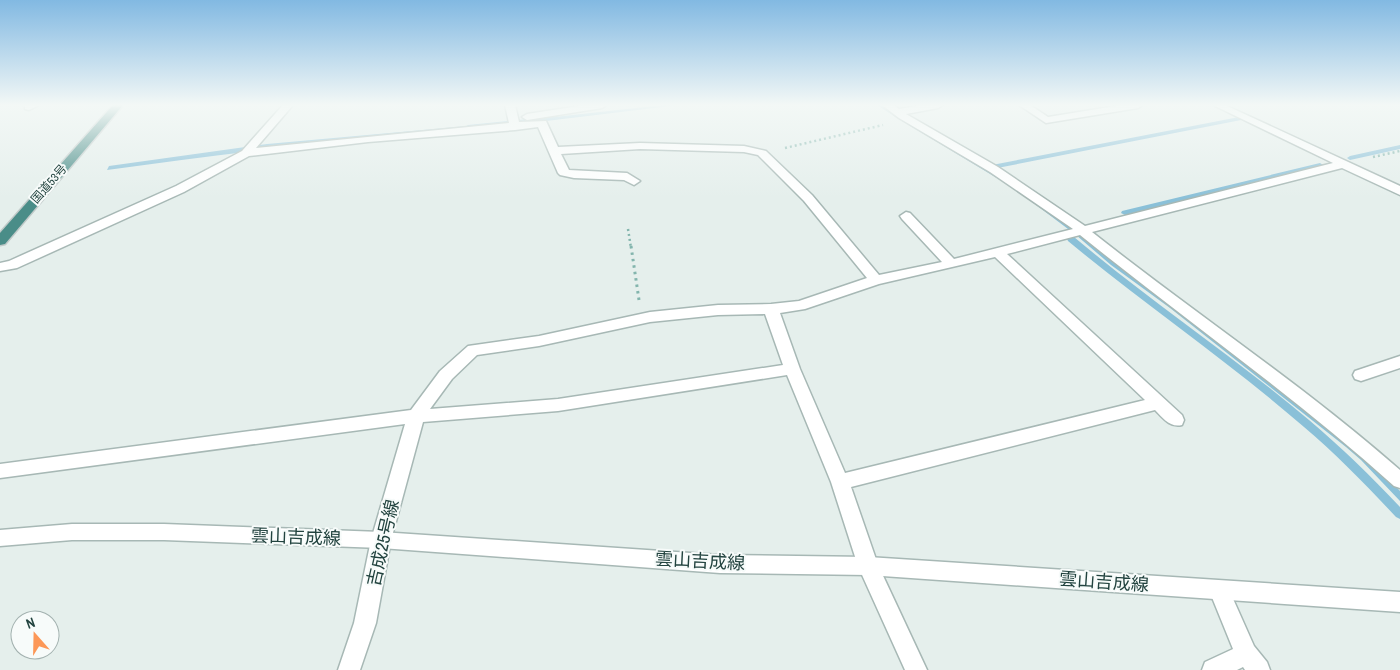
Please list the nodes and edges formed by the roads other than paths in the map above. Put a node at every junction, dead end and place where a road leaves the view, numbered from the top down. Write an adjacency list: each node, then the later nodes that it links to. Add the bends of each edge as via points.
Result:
1 (90, 136): 14 (highway, 国道53号)
2 (263, 136): 8 (street)
3 (385, 136): 8 (street)
4 (548, 136): 7 (street)
5 (939, 136): 13 (street, via 1007,177)
6 (1286, 136): 9 (street)
7 (555, 151): 10 (street, via 562,170 568,175 627,177); 18 (street, via 640,146 744,149 762,153 808,198)
8 (246, 153): 17 (street, via 124,216 12,265)
9 (1344, 164): 11 (street); 13 (street, 吉成25号線)
10 (634, 181)
11 (1400, 191)
12 (906, 216): 16 (street)
13 (1082, 230): 15 (street, 吉成25号線); 27 (street, via 1315,409)
14 (0, 241)
15 (998, 252): 16 (street, 吉成25号線); 23 (street)
16 (951, 264): 18 (street, 吉成25号線)
17 (0, 267)
18 (876, 280): 19 (street, 吉成25号線, via 811,303)
19 (771, 310): 21 (street); 24 (street, 吉成25号線, via 718,310 641,319 539,341 473,350 446,374)
20 (1400, 362): 22 (street)
21 (792, 369): 24 (street, via 558,405); 28 (street)
22 (1361, 375)
23 (1158, 403): 25 (street); 28 (street)
24 (416, 416): 26 (street); 30 (street, 吉成25号線)
25 (1176, 420)
26 (0, 471)
27 (1400, 481)
28 (840, 482): 31 (street)
29 (0, 538): 30 (street, 雲山吉成線, via 72,532 164,532)
30 (381, 540): 31 (street, 雲山吉成線, via 720,564); 35 (street, 吉成25号線, via 365,623)
31 (868, 566): 32 (street, 雲山吉成線); 36 (street)
32 (1219, 590): 33 (street, 雲山吉成線); 34 (street)
33 (1400, 602)
34 (1252, 662): 37 (street)
35 (349, 670)
36 (916, 670)
37 (1213, 670)

